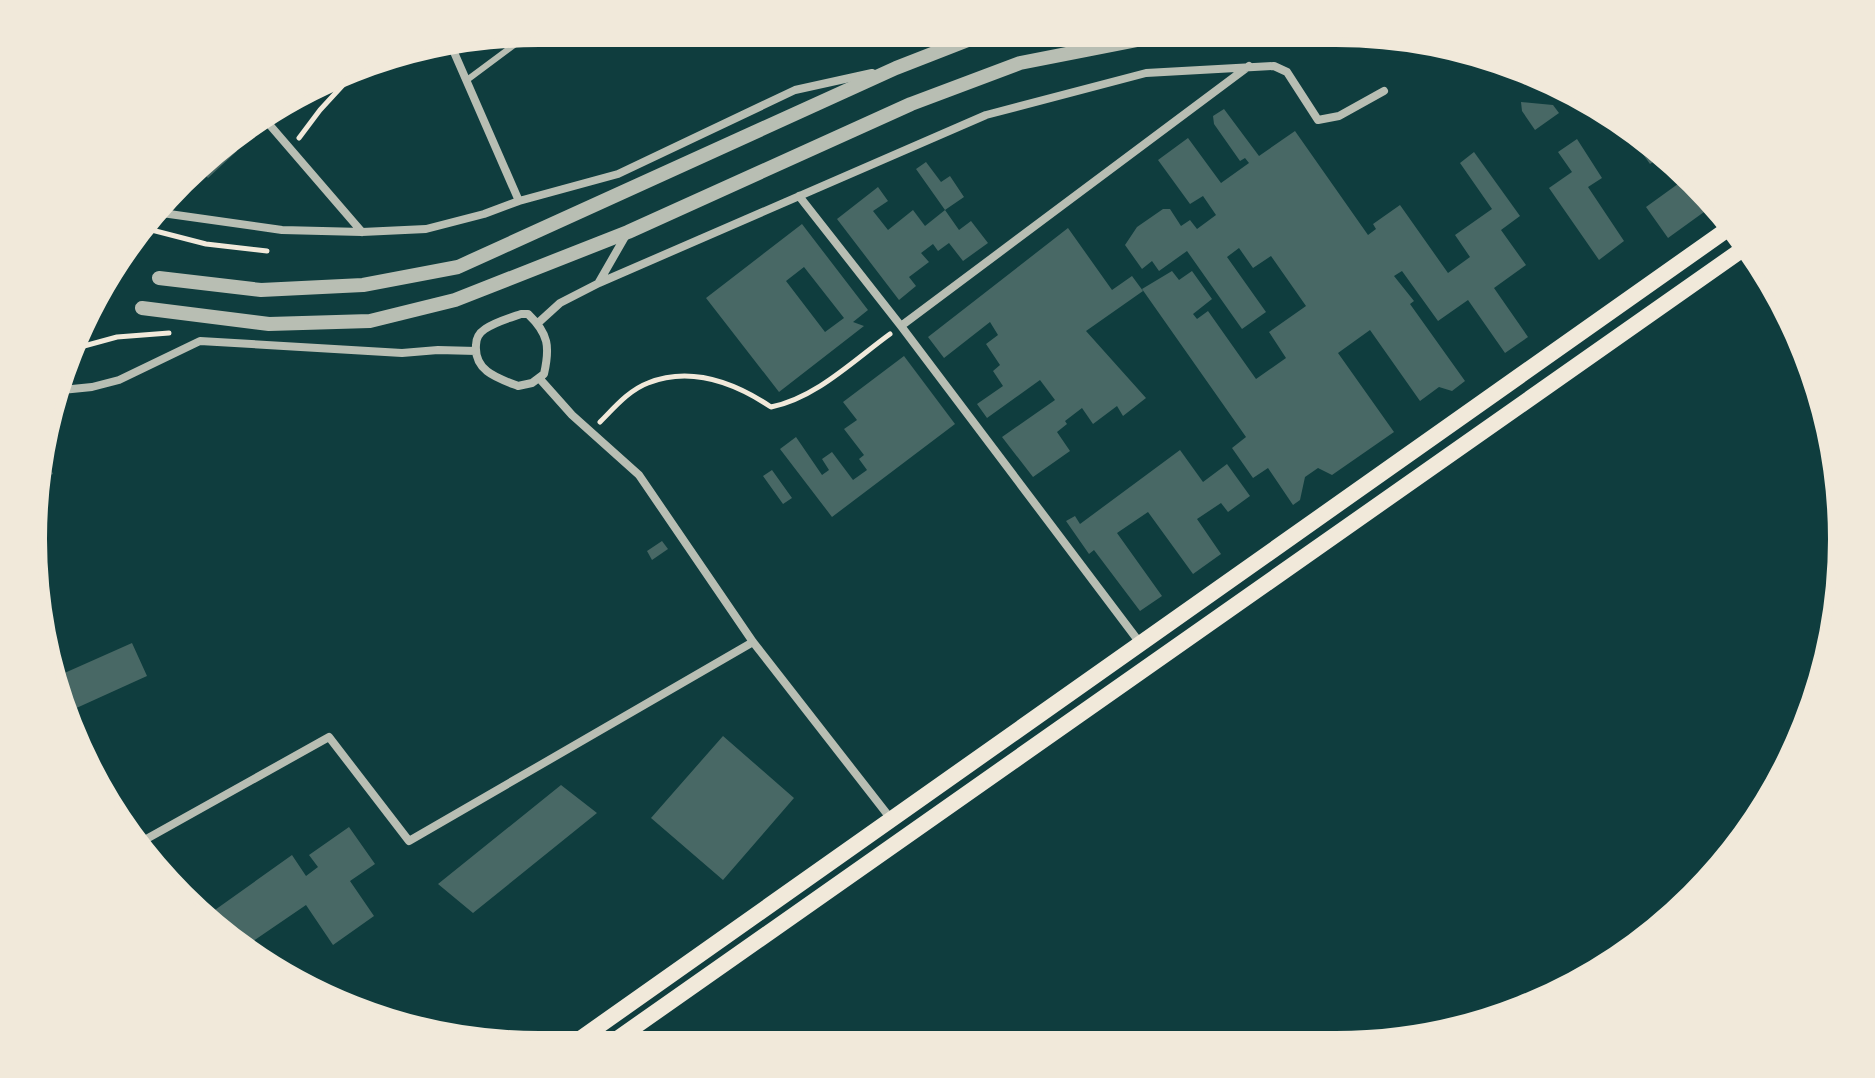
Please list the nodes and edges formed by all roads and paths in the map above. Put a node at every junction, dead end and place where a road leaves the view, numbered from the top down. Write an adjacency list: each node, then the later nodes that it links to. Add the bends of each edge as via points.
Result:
1 (963, 42): 6 (street)
2 (1127, 42): 18 (street, via 1020,63 911,104)
3 (517, 43): 7 (lane)
4 (453, 50): 7 (street)
5 (1249, 66): 9 (street, via 1287,72 1318,120 1339,116); 12 (street, via 1146,73 986,115); 25 (street)
6 (896, 68): 13 (street, via 795,90 618,174); 21 (street, via 458,267 363,285 261,290)
7 (467, 80): 13 (street)
8 (347, 81): 11 (path)
9 (1384, 91)
10 (268, 123): 11 (street)
11 (292, 149): 17 (street)
12 (799, 196): 22 (street); 25 (street)
13 (519, 201): 17 (street, via 426,229)
14 (163, 213): 17 (street, via 282,230)
15 (150, 230): 19 (path, via 206,244)
16 (1726, 231): 33 (main road)
17 (362, 232)
18 (628, 232): 22 (street); 23 (street, via 455,300 370,321 269,324)
19 (267, 251)
20 (1740, 251): 37 (main road)
21 (159, 278)
22 (599, 283): 24 (street, via 560,303)
23 (142, 308)
24 (538, 323): 28 (street, via 528,314 498,322 479,334); 29 (street, via 547,351)
25 (901, 326): 31 (path, via 790,403 771,407 731,383 672,377 646,383); 33 (street)
26 (200, 341): 27 (path, via 179,332); 28 (street, via 402,353); 30 (street, via 119,380)
27 (81, 346)
28 (476, 351): 29 (street, via 483,370 507,382 518,386)
29 (539, 378): 31 (street)
30 (66, 390)
31 (591, 431): 32 (street, via 639,475)
32 (753, 642): 34 (street); 35 (street, via 409,841 329,737)
33 (1140, 643): 34 (main road)
34 (891, 819): 36 (main road)
35 (144, 840)
36 (584, 1036)
37 (622, 1036)

